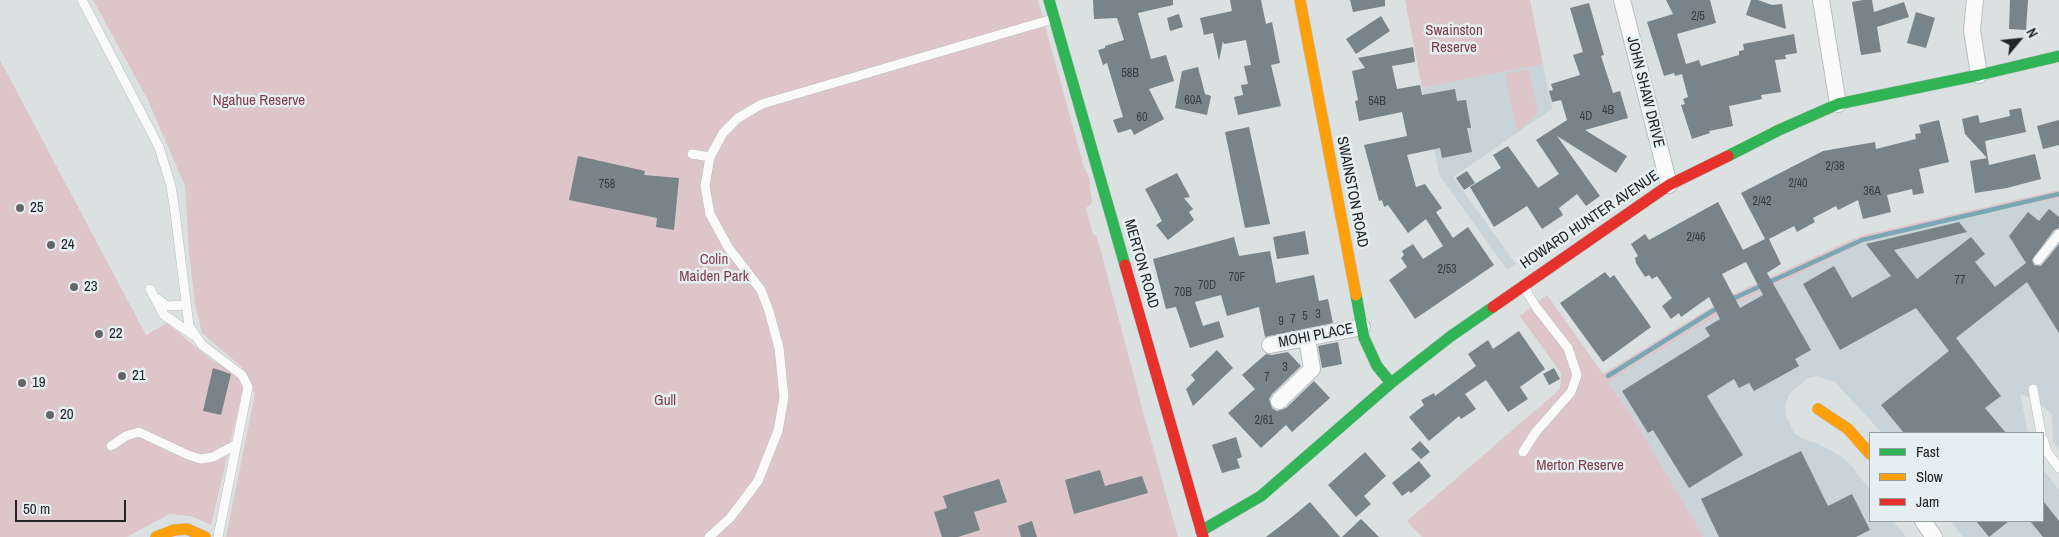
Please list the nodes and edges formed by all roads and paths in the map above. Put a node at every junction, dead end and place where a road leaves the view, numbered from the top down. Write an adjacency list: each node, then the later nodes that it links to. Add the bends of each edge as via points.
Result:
1 (82, 0): 17 (lane, via 159,147 171,186)
2 (1049, 0): 7 (street, MERTON ROAD)
3 (1300, 0): 18 (street, SWAINSTON ROAD)
4 (1622, 0): 13 (street, JOHN SHAW DRIVE)
5 (1821, 0): 10 (street)
6 (1974, 0): 9 (street, via 1972,30)
7 (1055, 18): 12 (lane, via 762,104 738,118 723,133); 34 (street, MERTON ROAD)
8 (2059, 56): 9 (street, HOWARD HUNTER AVENUE)
9 (1979, 75): 10 (street, HOWARD HUNTER AVENUE)
10 (1838, 104): 13 (street, HOWARD HUNTER AVENUE)
11 (692, 154): 12 (lane)
12 (710, 157): 38 (lane, via 704,186 710,214 728,247 760,290 769,311 779,348 784,397 778,431 758,481 730,518)
13 (1669, 184): 16 (street, HOWARD HUNTER AVENUE)
14 (2059, 234): 15 (lane)
15 (2038, 260)
16 (1522, 285): 22 (street, HOWARD HUNTER AVENUE); 30 (lane, via 1568,348 1577,375 1571,392)
17 (186, 305): 19 (lane); 19 (lane, via 167,306 150,289 164,315)
18 (1362, 327): 20 (street, MOHI PLACE); 22 (street, SWAINSTON ROAD, via 1369,351)
19 (194, 336): 28 (lane, via 246,381 248,387)
20 (1307, 338): 21 (street, MOHI PLACE); 24 (street, via 1312,370)
21 (1270, 345)
22 (1391, 383): 34 (street, HOWARD HUNTER AVENUE, via 1261,496)
23 (2033, 390): 26 (lane)
24 (1279, 401)
25 (1818, 409): 31 (street, via 1848,429)
26 (2041, 432)
27 (2044, 442): 32 (lane)
28 (237, 444): 29 (lane, via 213,457 201,459 139,432); 37 (lane)
29 (111, 446)
30 (1523, 452)
31 (1869, 453)
32 (2059, 468)
33 (1924, 522): 39 (street)
34 (1202, 536)
35 (156, 537): 36 (street, via 187,529)
36 (205, 537)
37 (218, 537)
38 (709, 537)
39 (1934, 537)

